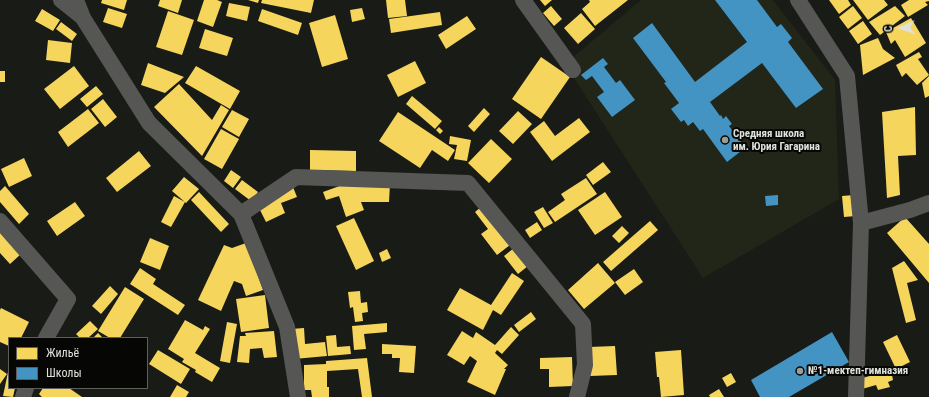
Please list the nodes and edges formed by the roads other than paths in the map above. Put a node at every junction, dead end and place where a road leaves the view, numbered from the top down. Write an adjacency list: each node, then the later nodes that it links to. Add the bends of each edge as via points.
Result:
1 (61, 0): 5 (street)
2 (76, 0): 5 (street)
3 (523, 0): 6 (street)
4 (798, 0): 10 (street, via 847,76)
5 (84, 18): 8 (street, via 149,123)
6 (573, 70)
7 (929, 203): 10 (street)
8 (241, 214): 12 (street, via 287,327); 13 (street, via 296,177 468,183 583,324 585,366)
9 (0, 221): 11 (street, via 68,299)
10 (861, 223): 14 (street)
11 (47, 337)
12 (298, 397)
13 (577, 397)
14 (856, 397)

